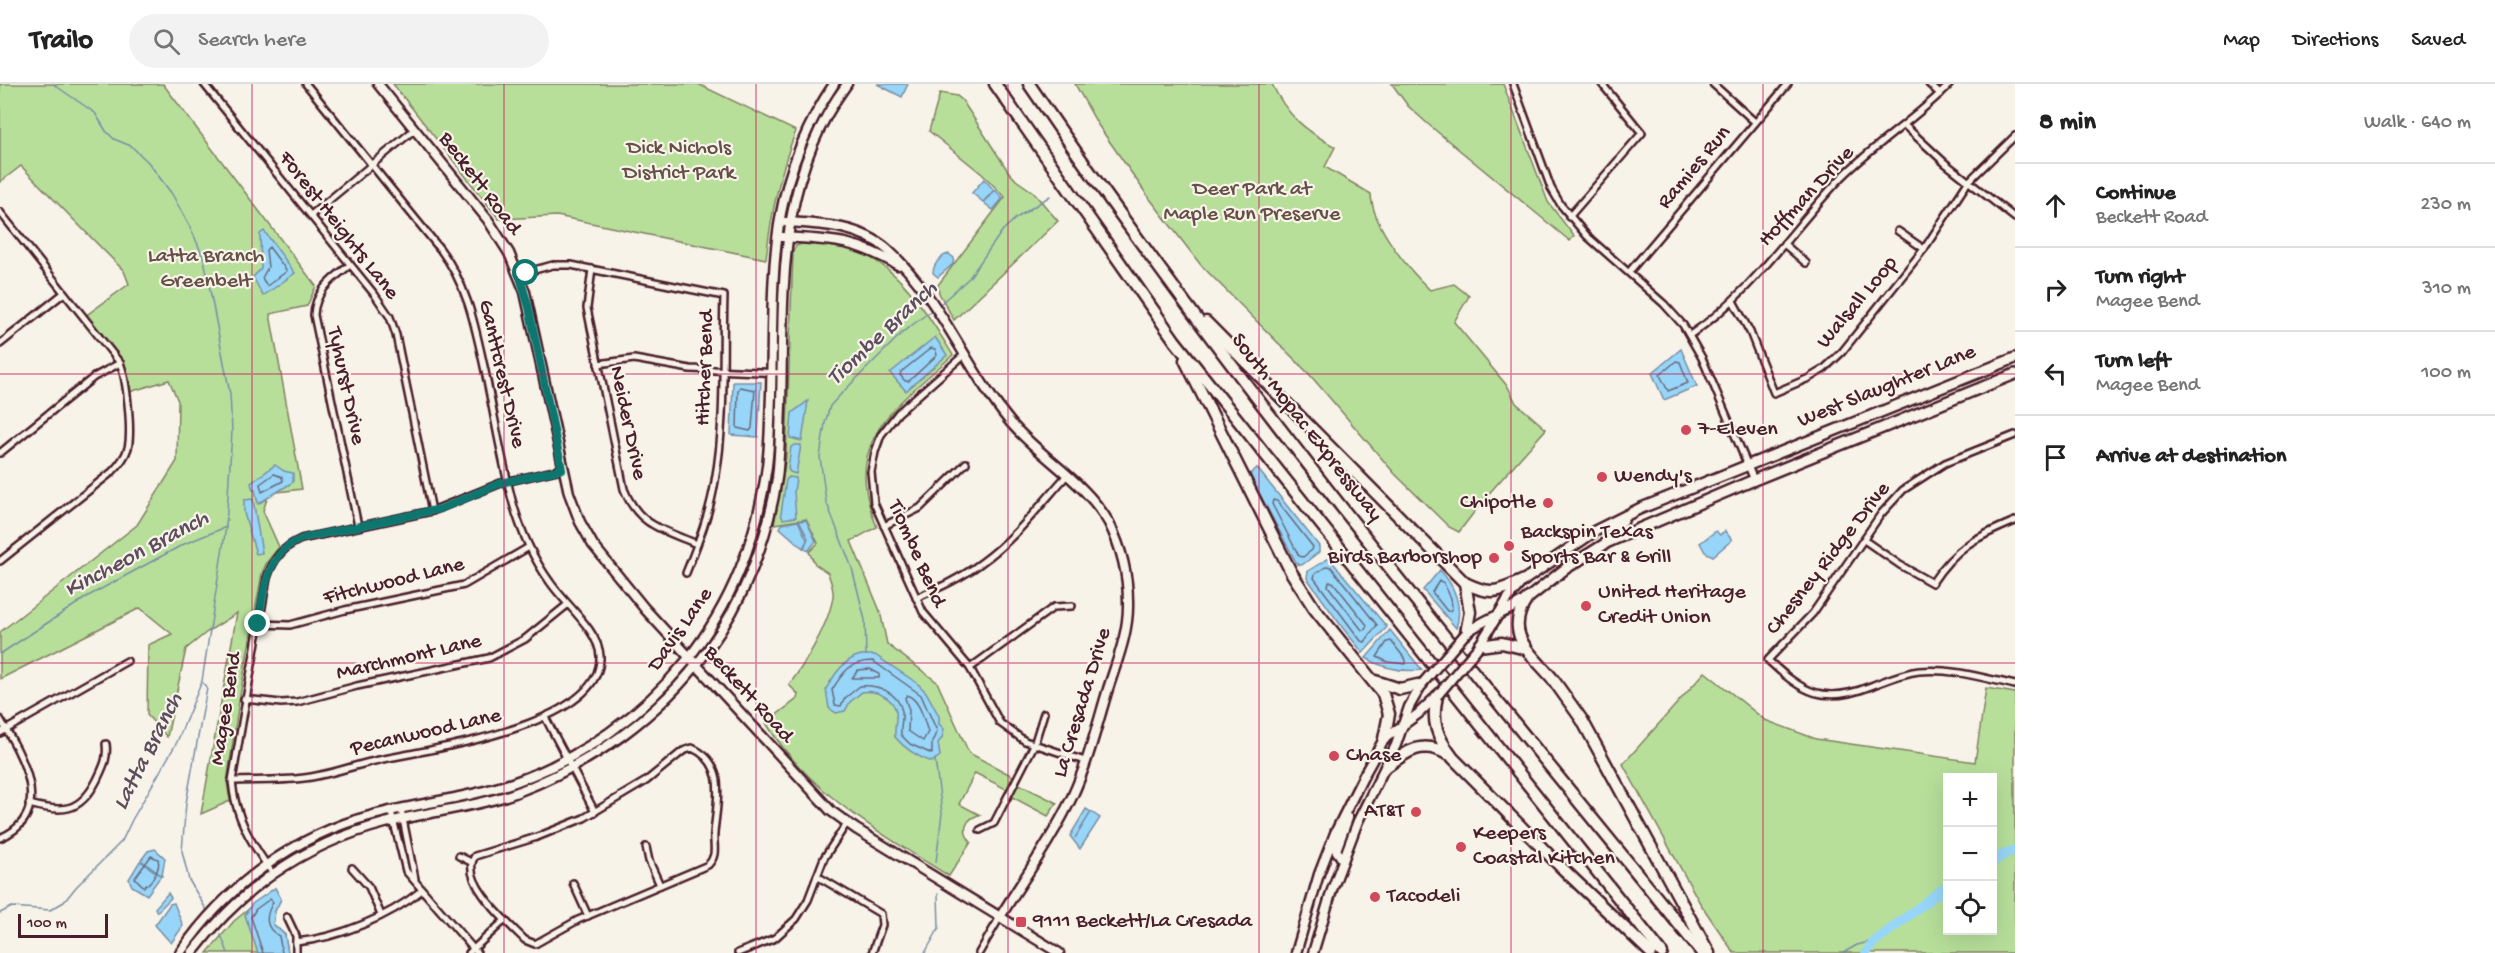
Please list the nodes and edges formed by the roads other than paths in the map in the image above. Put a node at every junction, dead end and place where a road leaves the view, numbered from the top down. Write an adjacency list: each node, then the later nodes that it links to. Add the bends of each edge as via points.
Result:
1 (204, 84): 24 (street, Forest Heights Lane)
2 (306, 84): 21 (street, Ganttcrest Drive)
3 (378, 84): 19 (main road, Beckett Road)
4 (834, 84): 27 (main road, Davis Lane, via 794,159)
5 (842, 84): 17 (main road, via 827,106)
6 (847, 84): 17 (main road, Davis Lane)
7 (995, 84): 44 (highway)
8 (1029, 84): 41 (highway, South Mopac Expressway)
9 (1513, 84): 25 (street, via 1551,188)
10 (1602, 84): 25 (street, via 1642,133)
11 (1713, 84): 16 (street)
12 (1788, 84): 16 (street, Ramies Run)
13 (1929, 84): 15 (street)
14 (1950, 84): 15 (street, Hoffman Drive)
15 (1940, 94): 18 (street, Hoffman Drive)
16 (1755, 122): 38 (street, Ramies Run)
17 (821, 125): 28 (main road, Davis Lane, via 804,165)
18 (1904, 125): 22 (street); 32 (street, Hoffman Drive, via 1840,179)
19 (415, 129): 21 (street); 39 (main road, Beckett Road, via 489,220)
20 (2015, 136): 22 (street, Walsall Loop)
21 (372, 165): 24 (street); 63 (street, Ganttcrest Drive, via 444,254 464,288)
22 (1968, 182): 26 (street); 33 (street, Walsall Loop)
23 (0, 212): 40 (street)
24 (310, 215): 35 (street, Forest Heights Lane)
25 (1569, 217): 38 (street)
26 (2015, 218)
27 (778, 222): 28 (main road, La Cresada Drive); 30 (main road, Davis Lane)
28 (789, 222): 31 (main road, Davis Lane); 37 (main road, La Cresada Drive, via 828,225 858,233 887,249)
29 (1898, 231): 33 (street)
30 (777, 236): 31 (main road, La Cresada Drive); 51 (main road, Davis Lane)
31 (787, 237): 37 (main road, La Cresada Drive, via 850,242); 52 (main road, Davis Lane)
32 (1784, 244): 34 (street); 42 (street, Hoffman Drive)
33 (1924, 249): 42 (street, Walsall Loop, via 1834,360 1809,378 1774,393)
34 (1806, 263)
35 (350, 265): 65 (street, Forest Heights Lane, via 393,323); 68 (street, Tyhurst Drive, via 320,292 314,315)
36 (592, 269): 39 (street, Hitcher Bend, via 561,264); 49 (street, Neider Drive, via 587,308); 50 (street, Hitcher Bend, via 724,296)
37 (904, 269): 46 (main road, La Cresada Drive)
38 (1629, 272): 43 (street)
39 (519, 274): 60 (main road, Beckett Road)
40 (64, 293): 45 (street); 48 (street)
41 (1183, 298): 78 (highway); 155 (highway, South Mopac Expressway, via 1215,345 1428,616)
42 (1733, 301): 43 (street, Hoffman Drive)
43 (1690, 335): 59 (street)
44 (1175, 341): 93 (highway, via 1291,572 1321,617); 154 (highway)
45 (0, 344)
46 (965, 354): 61 (main road, La Cresada Drive, via 1011,422); 69 (street, Tiombe Bend, via 898,412 881,435 873,460 871,486)
47 (2015, 358): 54 (main road, West Slaughter Lane)
48 (120, 363): 57 (street, via 94,377); 74 (street, via 129,438 124,457 112,472)
49 (598, 364): 50 (street, via 634,359); 72 (street, Neider Drive, via 628,500 650,524)
50 (722, 371): 51 (street); 72 (street, Hitcher Bend, via 716,479)
51 (771, 372): 52 (street); 88 (main road, Davis Lane, via 768,463 754,530 726,600)
52 (782, 373): 91 (main road, Davis Lane, via 777,477 764,535 738,599)
53 (2015, 374): 55 (main road, West Slaughter Lane)
54 (1913, 397): 55 (main road); 59 (main road, West Slaughter Lane)
55 (1919, 413): 62 (main road, West Slaughter Lane)
56 (2015, 435): 70 (street, Chesney Ridge Drive, via 1923,476 1890,503)
57 (0, 453)
58 (966, 463): 69 (street, via 920,508)
59 (1747, 465): 62 (street); 64 (main road, West Slaughter Lane)
60 (562, 469): 63 (street, Magee Bend); 88 (main road, Beckett Road, via 576,513 599,554)
61 (1068, 474): 79 (street, via 995,552 951,582); 109 (main road, La Cresada Drive, via 1109,524 1122,557 1128,589 1124,641)
62 (1754, 480): 71 (main road, West Slaughter Lane)
63 (508, 481): 65 (street, Magee Bend); 73 (street, Ganttcrest Drive)
64 (1667, 498): 67 (main road, West Slaughter Lane); 71 (main road, via 1659,506 1614,527)
65 (432, 511): 68 (street, Magee Bend)
66 (2015, 521): 70 (street, via 1963,546 1932,583)
67 (1604, 525): 76 (main road, West Slaughter Lane); 77 (main road, via 1597,543 1562,567)
68 (358, 526): 84 (street, Magee Bend, via 301,539 280,552 267,578)
69 (884, 526): 79 (street, Tiombe Bend)
70 (1864, 540): 95 (street, Chesney Ridge Drive, via 1813,613 1768,660 1801,688 1827,696 1935,670)
71 (1610, 541): 77 (main road, West Slaughter Lane)
72 (698, 544): 75 (street, Hitcher Bend)
73 (529, 547): 81 (street, Ganttcrest Drive); 84 (street, Fitchwood Lane, via 464,585 290,625)
74 (0, 561)
75 (686, 573)
76 (1524, 580): 78 (highway, via 1493,593); 83 (main road, West Slaughter Lane)
77 (1549, 582): 80 (main road, West Slaughter Lane)
78 (1465, 583): 85 (highway, via 1470,606)
79 (916, 598): 92 (street, Tiombe Bend, via 931,625)
80 (1527, 598): 83 (main road, West Slaughter Lane); 87 (highway, via 1517,625)
81 (567, 605): 90 (street, Ganttcrest Drive, via 594,635); 97 (street, Marchmont Lane, via 525,639 489,658 297,702)
82 (1072, 606): 92 (street, via 1051,609)
83 (1499, 615): 85 (main road, West Slaughter Lane); 86 (main road, West Slaughter Lane)
84 (258, 624): 97 (street, Magee Bend)
85 (1466, 633): 94 (main road, West Slaughter Lane, bridge)
86 (1479, 646): 87 (highway, via 1503,643); 96 (main road, West Slaughter Lane, bridge)
87 (1526, 649): 156 (highway, via 1582,720)
88 (689, 657): 91 (main road, Beckett Road); 107 (main road, Davis Lane, via 639,710)
89 (127, 661): 102 (street)
90 (600, 662): 99 (street, Pecanwood Lane, via 588,687)
91 (697, 665): 111 (main road, Davis Lane, via 630,731); 120 (main road, Beckett Road, via 816,796)
92 (970, 668): 106 (street, Tiombe Bend, via 1000,723)
93 (1374, 681): 94 (highway, via 1400,689); 104 (highway, via 1389,711)
94 (1422, 684): 101 (main road, West Slaughter Lane)
95 (2015, 685)
96 (1437, 696): 101 (main road, West Slaughter Lane); 108 (highway, via 1434,727)
97 (244, 699): 112 (street, Magee Bend)
98 (1044, 713): 106 (street)
99 (545, 717): 107 (street); 112 (street, Pecanwood Lane, via 503,734 316,776)
100 (0, 719): 102 (street)
101 (1403, 724): 104 (main road, West Slaughter Lane); 110 (main road, West Slaughter Lane)
102 (6, 730): 103 (street); 113 (street, via 29,774)
103 (0, 733)
104 (1384, 739): 114 (main road, West Slaughter Lane)
105 (106, 744): 113 (street, via 106,760 84,800 60,810)
106 (1034, 745): 109 (street, Tiombe Bend); 121 (street, via 994,823)
107 (567, 758): 111 (street); 115 (main road, Davis Lane, via 502,786)
108 (1453, 758): 110 (highway, via 1435,748 1416,747); 153 (highway)
109 (1085, 761): 139 (main road, La Cresada Drive, via 1062,816)
110 (1386, 767): 126 (main road, West Slaughter Lane)
111 (572, 768): 117 (street); 118 (main road, Davis Lane, via 503,796)
112 (232, 781): 128 (street, Magee Bend, via 240,823)
113 (29, 804): 122 (street, via 20,822)
114 (1348, 805): 124 (main road, West Slaughter Lane); 126 (main road, via 1347,821 1336,850)
115 (401, 809): 116 (main road, Davis Lane); 118 (street)
116 (391, 811): 119 (street); 128 (main road, Davis Lane, via 325,832)
117 (595, 812): 127 (street, via 537,837 482,853); 134 (street, via 646,781 685,749 702,754 714,770 720,788 714,857 708,865)
118 (402, 819): 119 (main road, Davis Lane); 132 (street)
119 (393, 821): 130 (main road, Davis Lane, via 335,839); 132 (street, via 404,866)
120 (847, 823): 131 (street); 139 (main road, Beckett Road)
121 (980, 830)
122 (0, 838)
123 (646, 847): 134 (street)
124 (1327, 855): 140 (main road, via 1334,860 1335,867); 151 (main road, West Slaughter Lane)
125 (459, 856): 127 (street)
126 (1342, 860): 140 (main road, West Slaughter Lane)
127 (471, 862): 141 (street, via 478,888)
128 (267, 865): 130 (street, Magee Bend); 144 (main road, Davis Lane, via 219,905)
129 (352, 868): 136 (street, via 369,887)
130 (273, 874): 145 (main road, Davis Lane, via 226,913)
131 (817, 876): 147 (street, via 792,924 775,938); 148 (street, via 881,914 882,925)
132 (416, 881): 135 (street)
133 (573, 883): 137 (street)
134 (660, 885): 137 (street)
135 (422, 890): 136 (street); 143 (street)
136 (381, 915): 142 (street, via 321,939)
137 (588, 916): 141 (street, via 535,944 525,940)
138 (287, 917): 142 (street)
139 (1000, 917): 149 (street); 150 (main road, Beckett Road)
140 (1323, 918): 152 (main road, West Slaughter Lane)
141 (505, 920): 143 (street)
142 (296, 942): 146 (street)
143 (474, 952)
144 (180, 953)
145 (192, 953)
146 (296, 953)
147 (738, 953)
148 (872, 953)
149 (979, 953)
150 (1059, 953)
151 (1296, 953)
152 (1313, 953)
153 (1651, 953)
154 (1662, 953)
155 (1702, 953)
156 (1709, 953)

